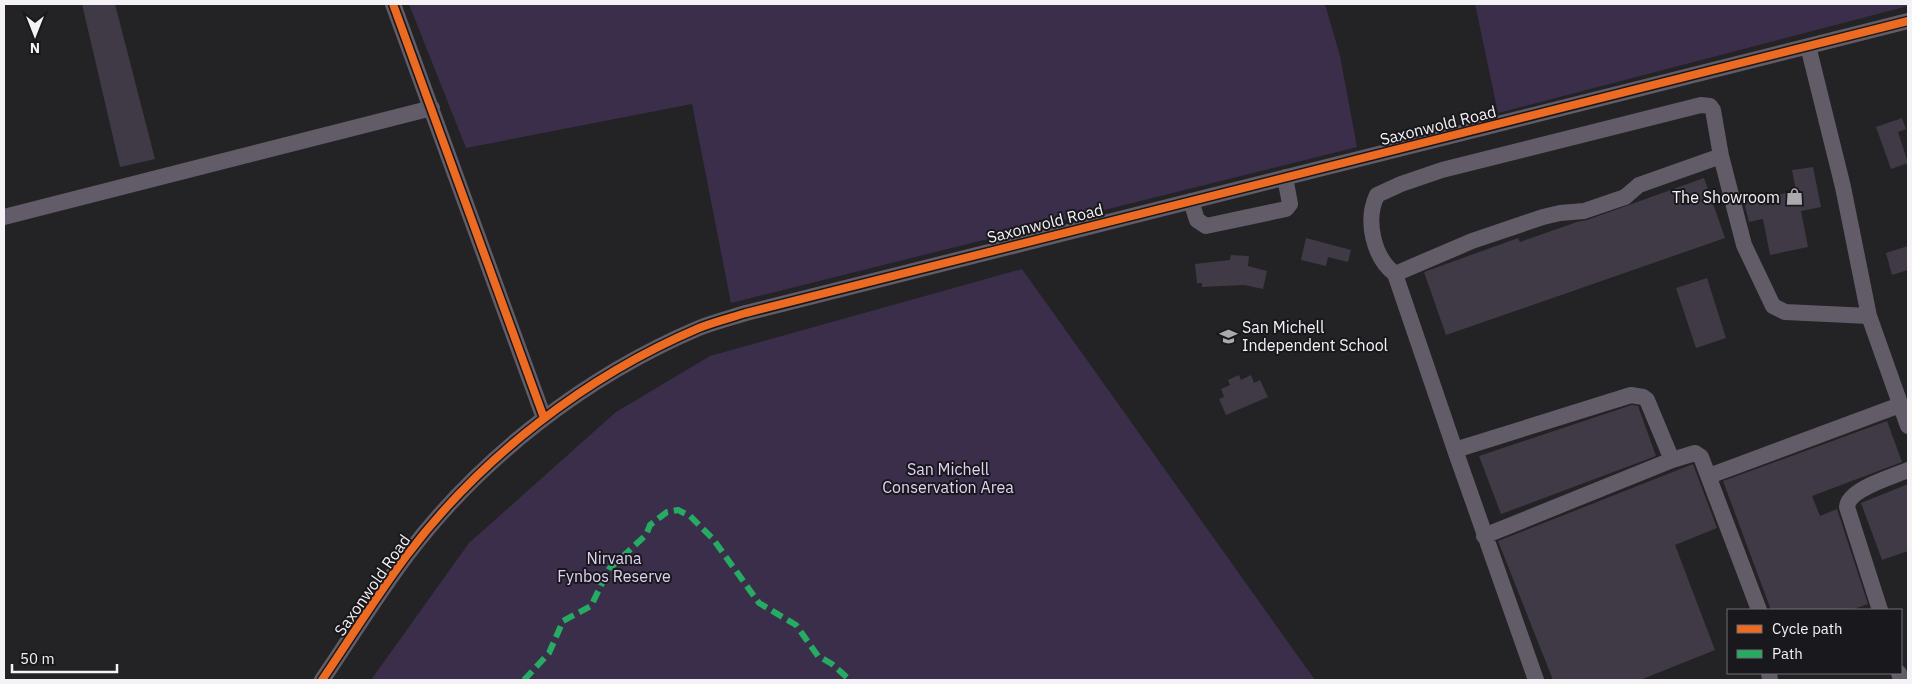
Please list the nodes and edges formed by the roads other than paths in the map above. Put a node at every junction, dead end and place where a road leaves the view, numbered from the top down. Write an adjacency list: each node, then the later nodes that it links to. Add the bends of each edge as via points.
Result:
1 (394, 4): 4 (street)
2 (1908, 21): 3 (street, Saxonwold Road)
3 (1808, 46): 6 (street, Saxonwold Road); 10 (street, via 1843,187)
4 (432, 108): 8 (street); 12 (street)
5 (1720, 156): 9 (street, via 1639,185 1625,197 1584,211 1543,217 1472,241); 9 (street, via 1714,110 1701,105 1409,181 1378,195 1372,211 1382,263); 10 (street, via 1744,245 1773,306 1785,312)
6 (1285, 177): 7 (street, Saxonwold Road); 7 (street, via 1290,204 1286,209 1206,226 1198,220)
7 (1191, 201): 12 (street, Saxonwold Road, via 700,327 603,378)
8 (4, 217)
9 (1395, 274): 14 (street)
10 (1869, 316): 11 (street)
11 (1900, 405): 13 (street); 17 (street)
12 (544, 418): 21 (street, Saxonwold Road, via 458,496 407,555)
13 (1908, 426)
14 (1455, 450): 15 (street, via 1631,395 1647,400); 18 (street)
15 (1672, 460): 17 (street, via 1698,454); 18 (street)
16 (1908, 470): 20 (street, via 1854,493 1847,502)
17 (1709, 476): 19 (street)
18 (1484, 536): 22 (street)
19 (1758, 609)
20 (1880, 609)
21 (322, 680)
22 (1536, 680)

